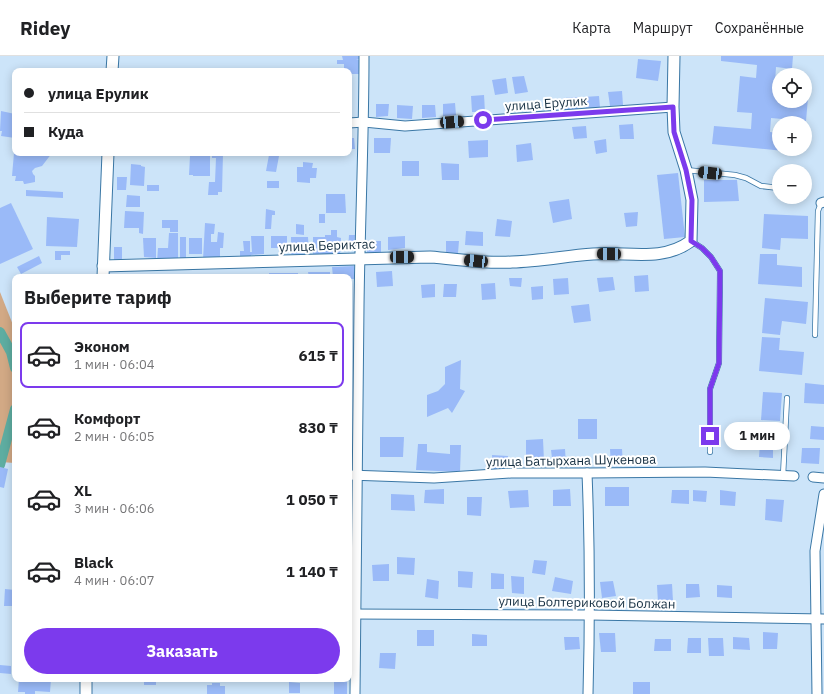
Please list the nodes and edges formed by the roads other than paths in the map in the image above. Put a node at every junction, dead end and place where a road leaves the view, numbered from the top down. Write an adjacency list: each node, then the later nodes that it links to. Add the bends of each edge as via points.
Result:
1 (113, 56): 4 (street)
2 (364, 56): 6 (street)
3 (674, 56): 5 (street)
4 (112, 68)
5 (673, 107): 6 (street, улица Ерулик, via 405,126); 9 (street, via 674,132)
6 (364, 122): 7 (street, улица Ерулик); 13 (street)
7 (352, 123)
8 (108, 156): 14 (street)
9 (686, 170): 10 (lane, via 735,175 761,186); 12 (street, via 692,200)
10 (772, 187)
11 (823, 202): 15 (lane, via 818,211)
12 (691, 241): 13 (street, улица Бериктас, via 683,247 656,255 594,254 510,262 430,257); 17 (lane, via 711,257 720,271 719,363 710,389)
13 (360, 258): 14 (street, улица Бериктас); 19 (street)
14 (103, 272)
15 (815, 335)
16 (787, 398): 20 (lane)
17 (710, 452)
18 (587, 473): 19 (street, улица Батырхана Шукенова, via 511,473 434,478); 20 (street, улица Батырхана Шукенова, via 705,472); 26 (street)
19 (353, 475): 25 (street)
20 (784, 476): 21 (street, улица Батырхана Шукенова)
21 (794, 476)
22 (813, 477): 23 (street)
23 (824, 478)
24 (824, 494): 27 (street, via 815,551)
25 (352, 614): 26 (street, улица Болтериковой Болжан); 30 (street)
26 (590, 615): 27 (street, улица Болтериковой Болжан); 31 (street)
27 (820, 619): 32 (street)
28 (86, 682): 29 (street)
29 (86, 694)
30 (355, 694)
31 (588, 694)
32 (817, 694)

